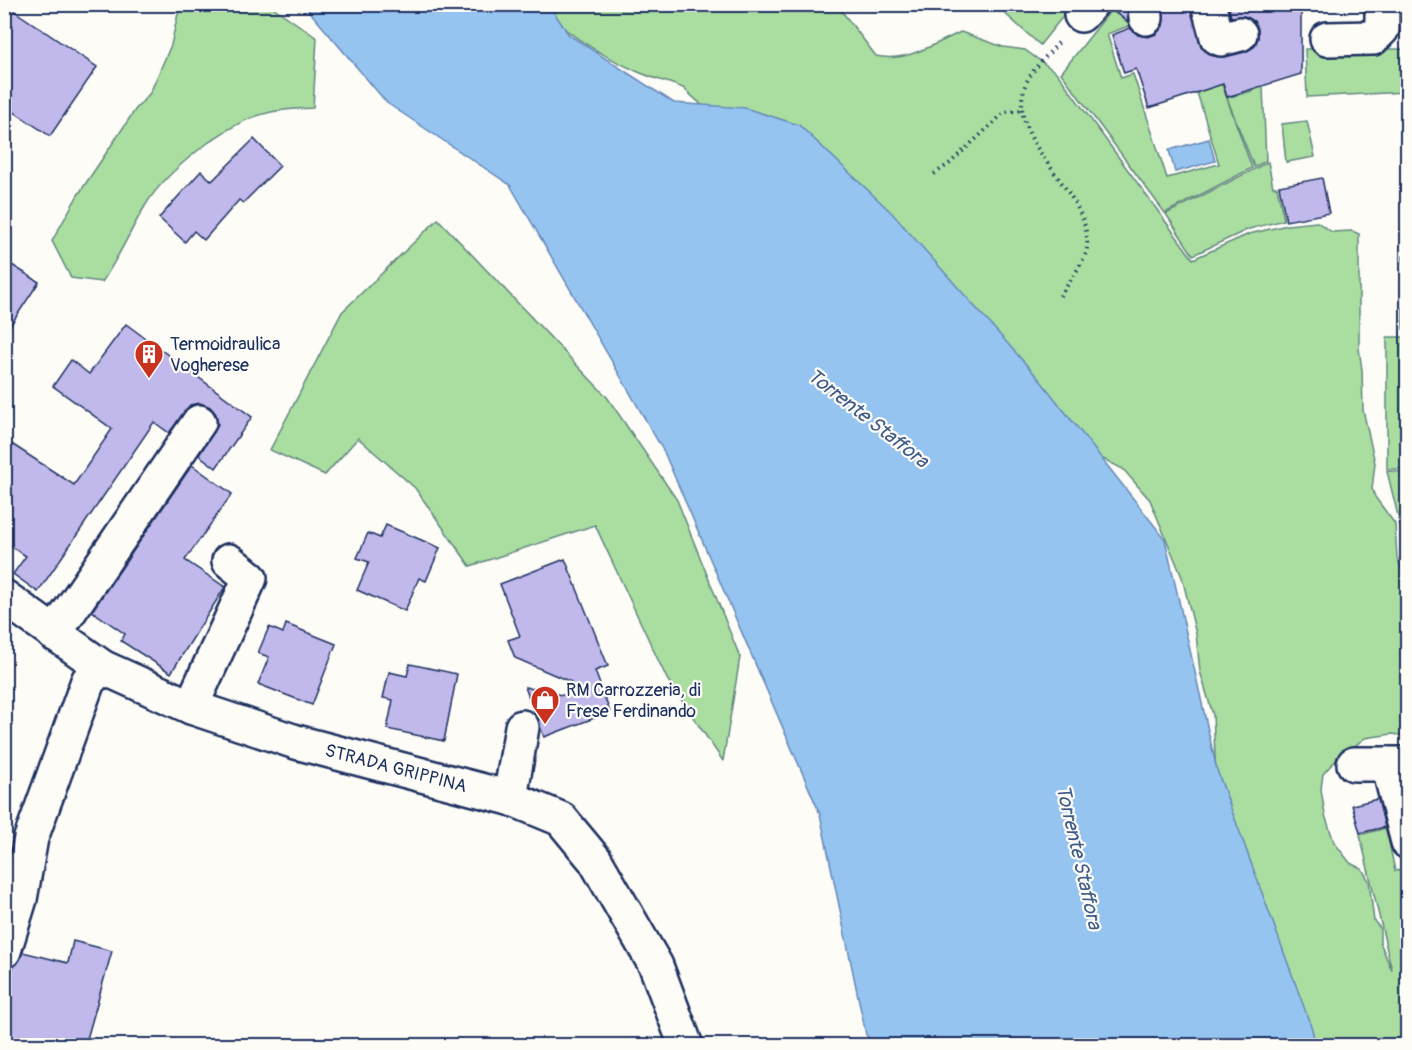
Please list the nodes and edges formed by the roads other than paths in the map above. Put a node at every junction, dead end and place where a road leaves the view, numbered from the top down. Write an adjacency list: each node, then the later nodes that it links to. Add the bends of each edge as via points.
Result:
1 (1208, 4): 3 (street, via 1217,37)
2 (1382, 4): 4 (street, via 1382,29 1373,38)
3 (1240, 34)
4 (1327, 39)
5 (199, 422): 8 (street)
6 (229, 561): 10 (street, via 250,578)
7 (4, 597): 8 (street, STRADA GRIPPINA)
8 (54, 634): 9 (street, STRADA GRIPPINA)
9 (102, 667): 10 (street, STRADA GRIPPINA); 16 (street, via 88,681 31,838 20,899)
10 (191, 707): 14 (street, STRADA GRIPPINA, via 296,741)
11 (522, 727): 14 (street)
12 (1353, 764): 13 (street)
13 (1398, 764): 15 (street)
14 (510, 798): 17 (street, STRADA GRIPPINA, via 561,819 595,860 656,966)
15 (1407, 842)
16 (4, 951)
17 (686, 1046)

